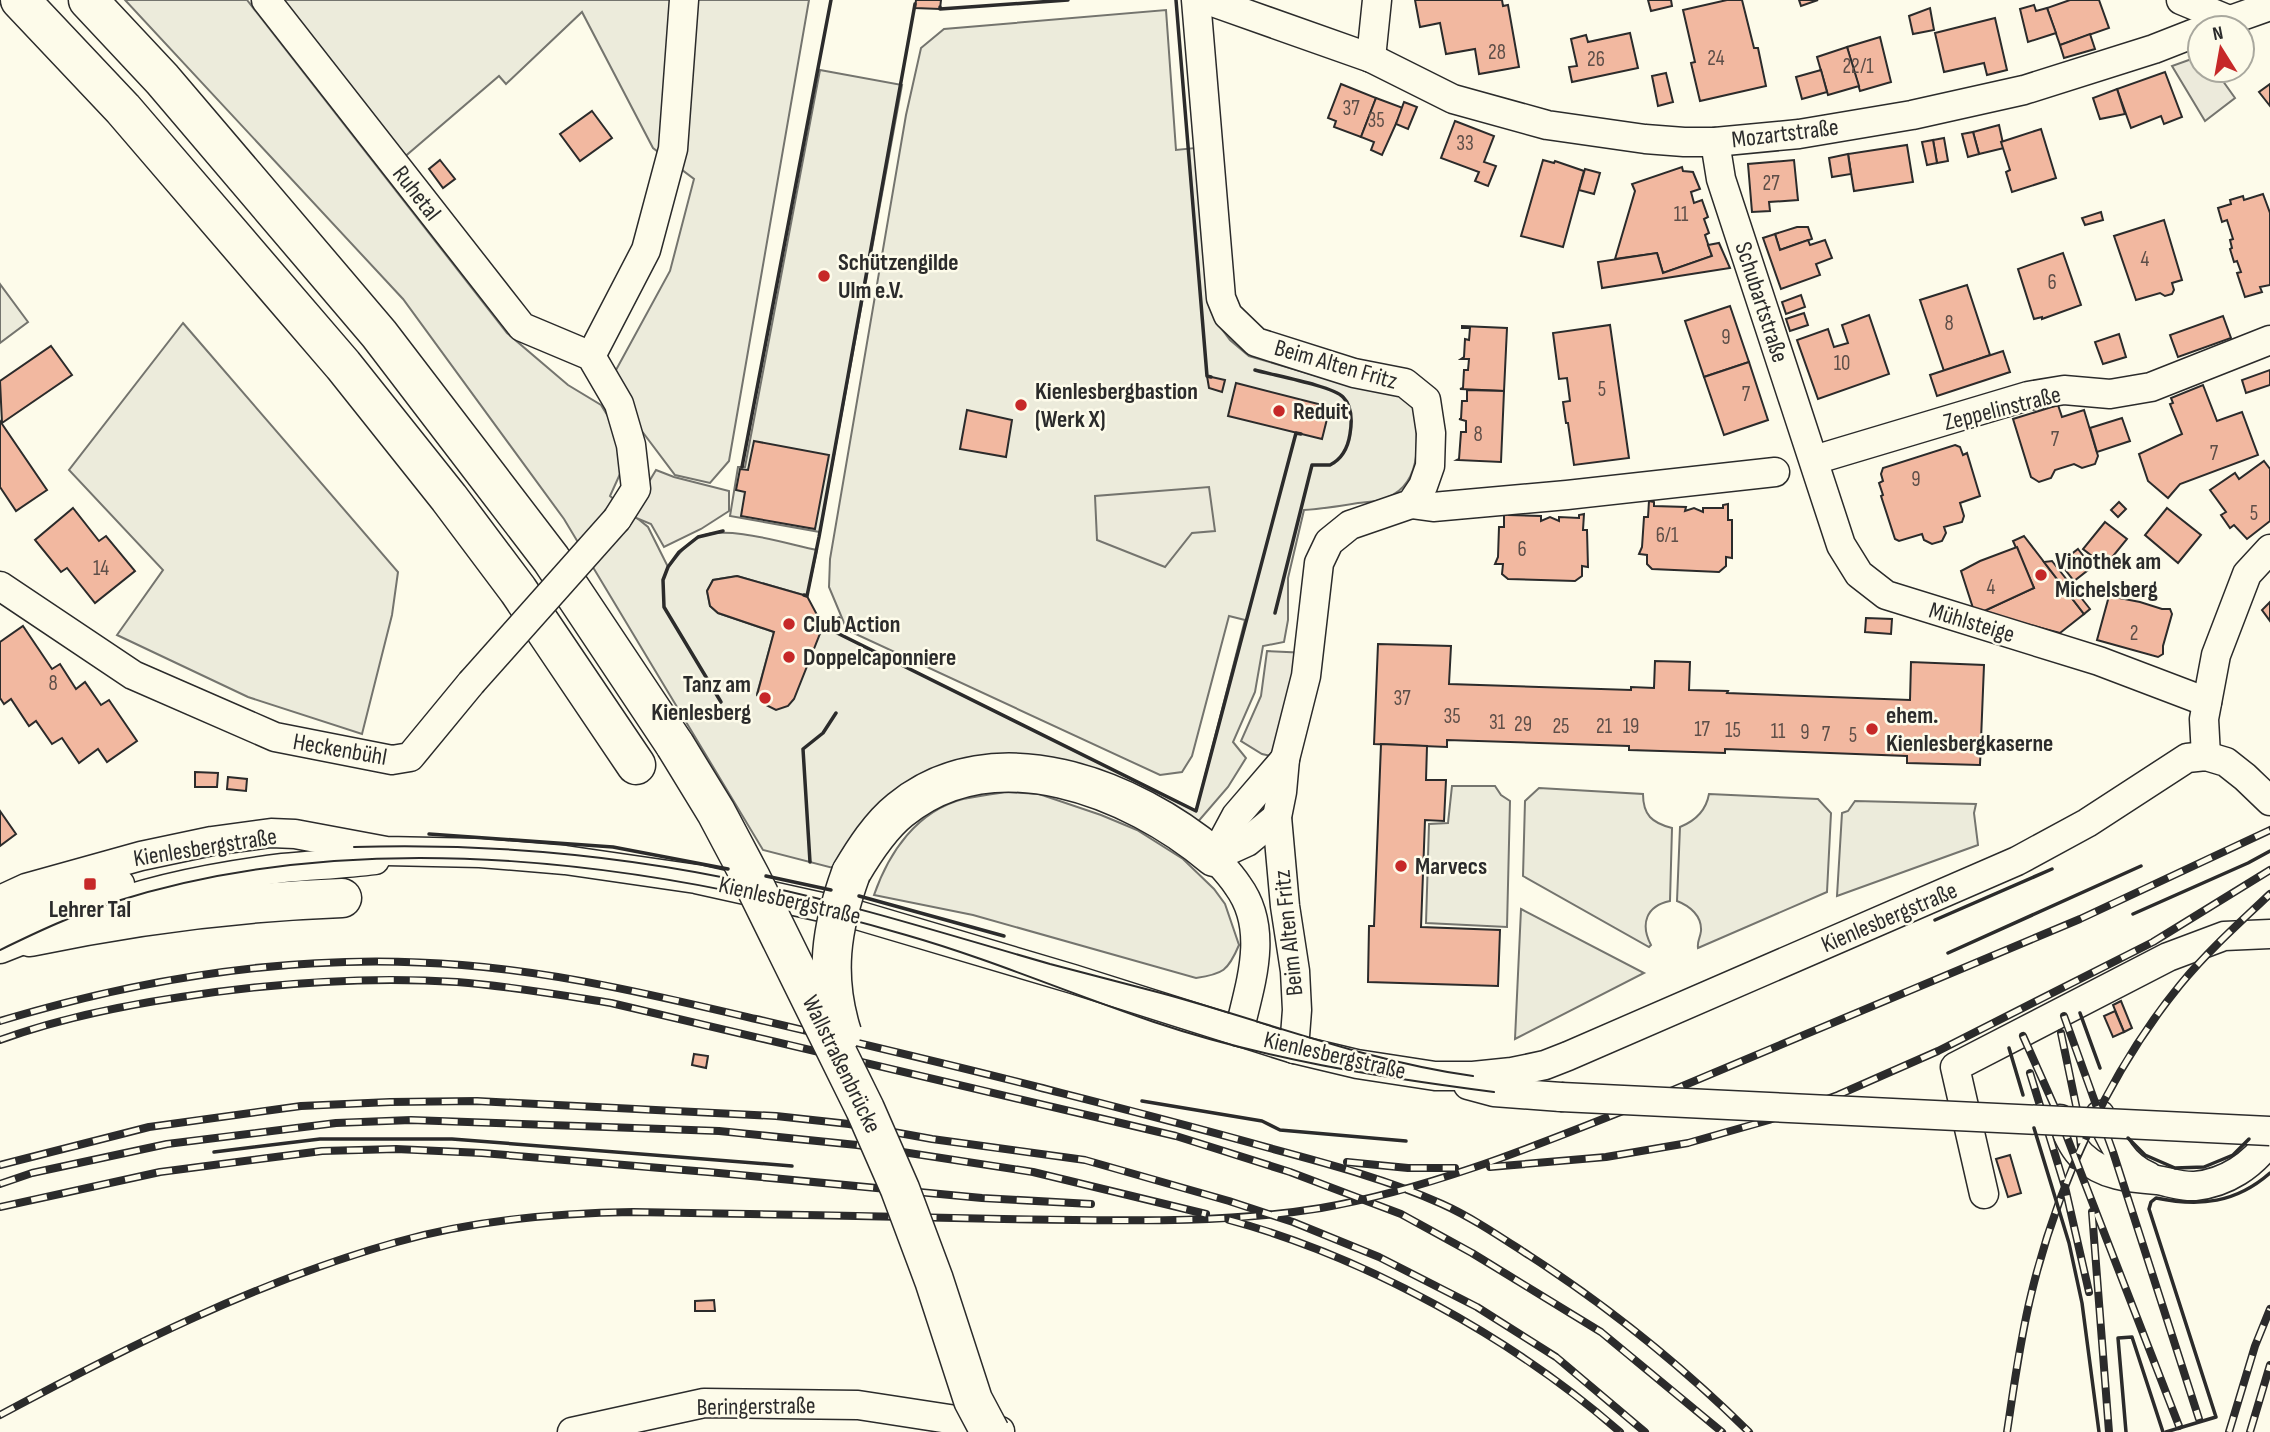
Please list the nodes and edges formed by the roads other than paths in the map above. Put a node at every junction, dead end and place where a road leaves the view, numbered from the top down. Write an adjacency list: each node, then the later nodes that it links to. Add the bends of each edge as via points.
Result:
1 (20, 0): 25 (highway, via 123,109 351,375 518,590)
2 (88, 0): 40 (highway, Wallstraßenbrücke, bridge, via 162,79 379,334 551,559 716,812)
3 (266, 0): 16 (street, Ruhetal, via 522,327)
4 (684, 0): 16 (street, via 673,149 646,250)
5 (1196, 0): 19 (street, Beim Alten Fritz, via 1222,298 1228,315 1256,342 1354,373 1405,383 1426,400 1430,466)
6 (1207, 0): 13 (street, Mozartstraße)
7 (1377, 0): 13 (street)
8 (2181, 0): 10 (street)
9 (2270, 6): 11 (street)
10 (2203, 14)
11 (2247, 14)
12 (2186, 36): 14 (street, Mozartstraße, via 2024,90 1912,115)
13 (1371, 58): 14 (street, Mozartstraße, via 1453,99 1547,125 1645,139)
14 (1715, 142): 17 (street, Schubartstraße, via 1721,179)
15 (2270, 341): 17 (street, Zeppelinstraße, via 2151,387 2109,394 2064,390 2028,396)
16 (591, 356): 21 (street, Heckenbühl, bridge, via 619,404 631,445 636,489 617,519 410,757 392,760 275,737 133,675)
17 (1814, 460): 22 (street, Mühlsteige, via 1842,545 1858,574 1886,595 2099,661)
18 (1775, 472): 19 (street, via 1540,498 1433,507)
19 (1411, 504): 24 (street, Beim Alten Fritz, via 1350,525 1329,542 1319,563 1306,676)
20 (2270, 549): 22 (street, via 2247,574 2216,655)
21 (0, 586)
22 (2207, 702): 23 (street)
23 (2206, 756): 26 (street, via 2226,762); 38 (street, Kienlesbergstraße, via 2181,760 2064,837 1989,874 1545,1065)
24 (1285, 760): 27 (street, Beim Alten Fritz); 30 (street, Beim Alten Fritz, via 1236,816)
25 (636, 765)
26 (2265, 796)
27 (1277, 817): 30 (street, Beim Alten Fritz, via 1247,842); 36 (street, Beim Alten Fritz, via 1297,1010)
28 (354, 847): 29 (street, Kienlesbergstraße); 32 (street, Kienlesbergstraße, via 284,833 212,841 94,868); 34 (street, via 258,856 91,892)
29 (415, 852): 34 (street, Kienlesbergstraße, via 195,883); 35 (street, Kienlesbergstraße, via 584,862 751,890 908,929)
30 (1214, 857): 35 (street, via 1240,887 1257,944); 40 (highway, bridge, via 1172,826 1107,793 1041,774 1005,771 959,779 930,790 899,810 852,873 834,926 831,973 836,1016)
31 (342, 898): 34 (highway, via 215,907)
32 (0, 900)
33 (2270, 934): 47 (street, via 2224,936 2168,957 1955,1067)
34 (10, 937)
35 (1239, 1032): 36 (street, Kienlesbergstraße)
36 (1294, 1049): 37 (street, Kienlesbergstraße)
37 (1435, 1076): 38 (street, Kienlesbergstraße); 39 (street, via 1494,1092)
38 (1473, 1076): 39 (street)
39 (1568, 1091): 42 (street); 44 (street, bridge)
40 (866, 1109): 48 (highway, Wallstraßenbrücke, bridge, via 900,1189)
41 (2100, 1115): 46 (street, via 2120,1156 2134,1170)
42 (2270, 1117)
43 (2060, 1119): 46 (street, via 2077,1151 2104,1171 2135,1180)
44 (2270, 1131)
45 (2270, 1140): 46 (street, via 2259,1156 2224,1180 2193,1186)
46 (2157, 1180)
47 (1984, 1195)
48 (981, 1416)
49 (861, 1419): 50 (street, Beringerstraße, via 704,1403); 51 (street, Beringerstraße, via 970,1422)
50 (572, 1432)
51 (1002, 1432)

